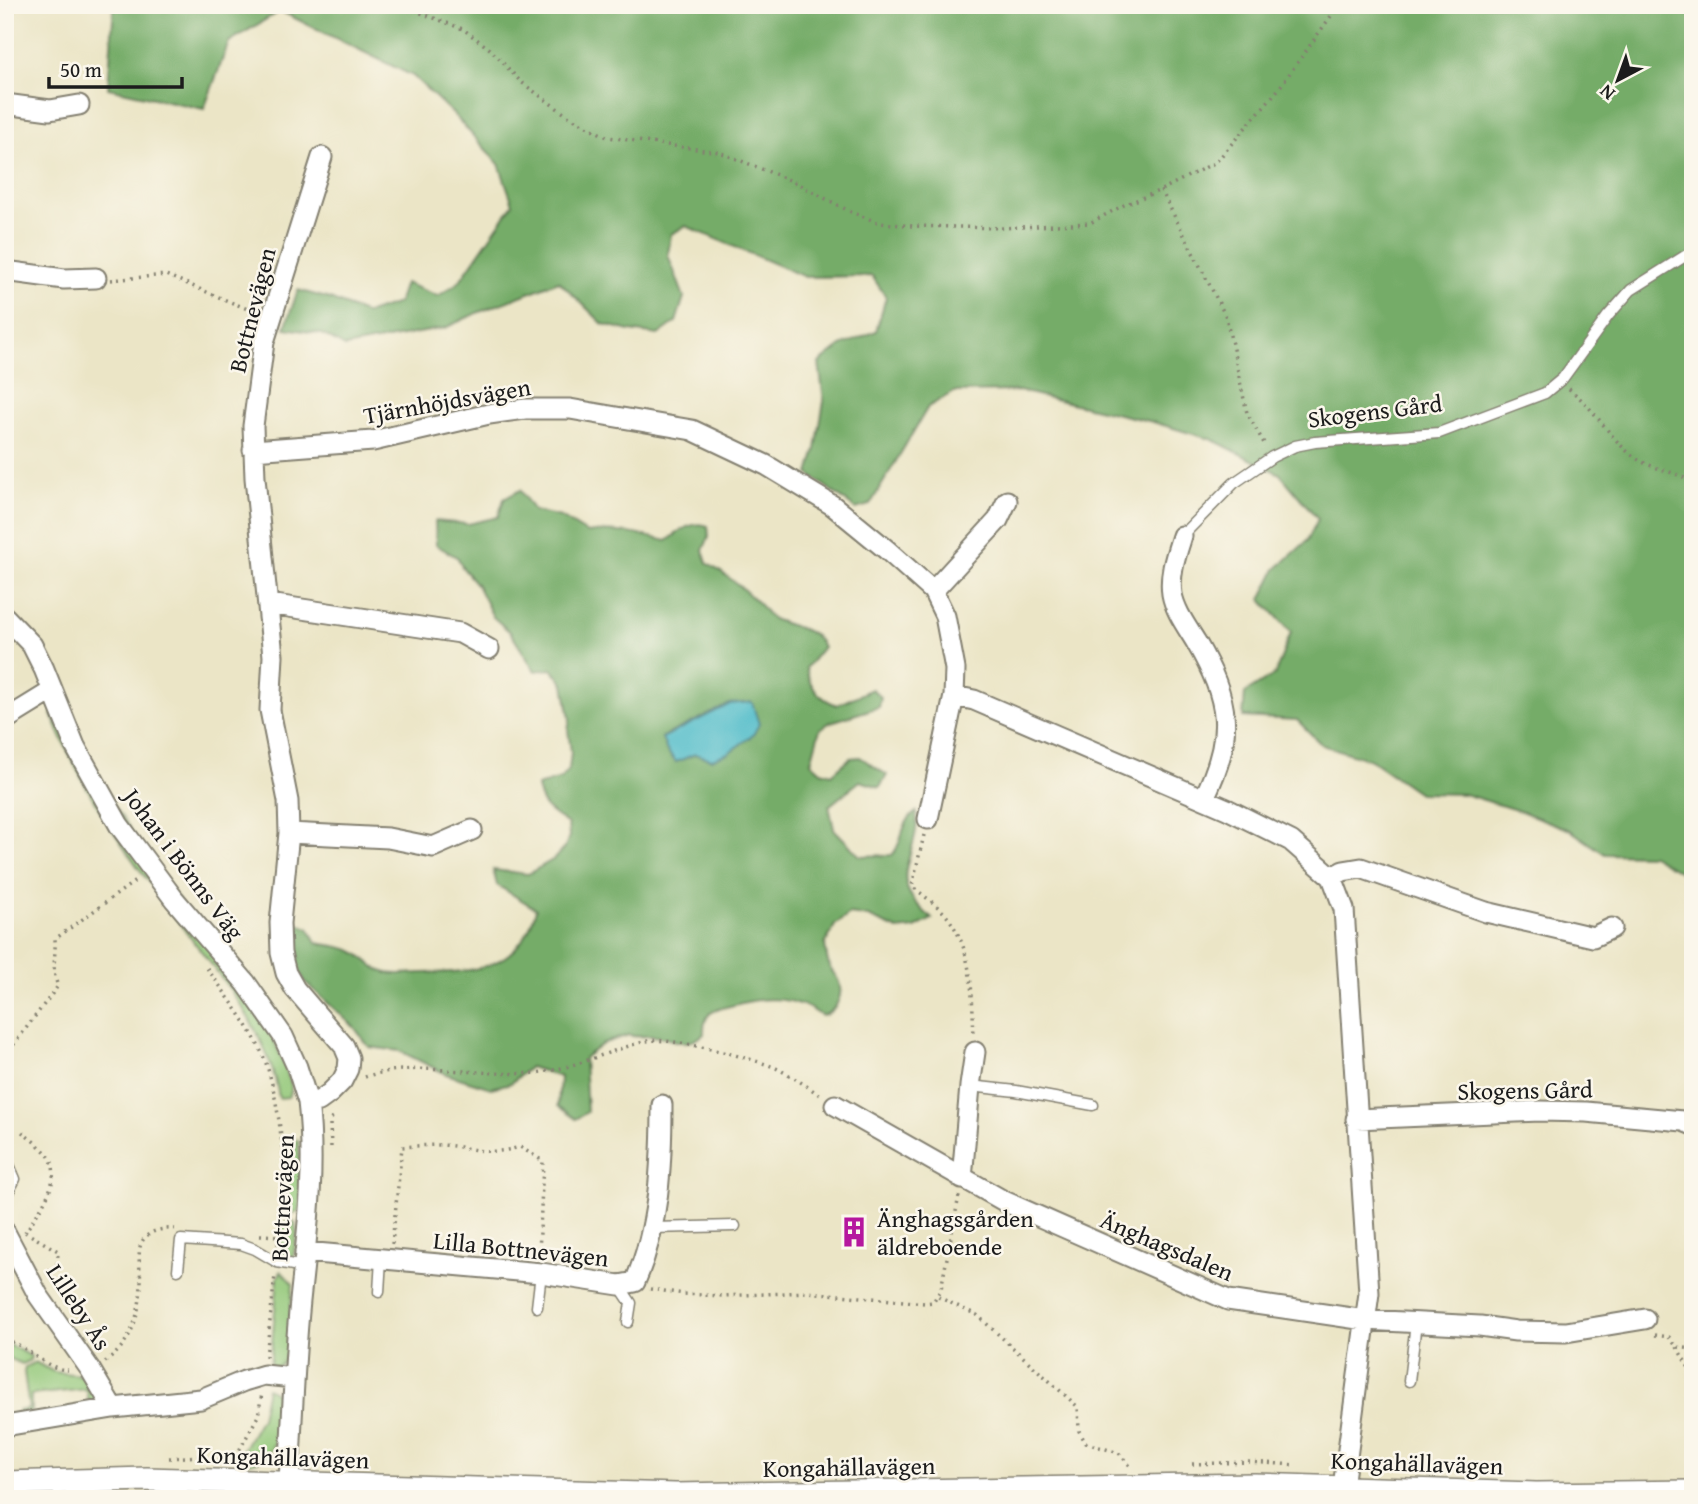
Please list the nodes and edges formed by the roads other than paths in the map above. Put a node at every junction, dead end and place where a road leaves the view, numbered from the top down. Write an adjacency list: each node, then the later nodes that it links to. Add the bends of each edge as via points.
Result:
1 (5, 104): 2 (street, via 50,110)
2 (79, 105)
3 (322, 157): 7 (street, Bottnevägen, via 271,320)
4 (1693, 251): 9 (lane, Skogens Gård, via 1630,290 1559,382 1545,393 1439,433 1295,446 1234,483)
5 (5, 271): 6 (street)
6 (96, 278)
7 (253, 450): 10 (street, Tjärnhöjdsvägen, via 373,441 525,409 613,414 692,430 766,465 832,505); 11 (street, Bottnevägen)
8 (1007, 501): 10 (street, via 998,520)
9 (1182, 536): 17 (street, Skogens Gård, via 1174,562 1172,595 1211,667 1223,700 1226,732)
10 (933, 591): 15 (street, Tjärnhöjdsvägen, via 945,616 955,669)
11 (268, 604): 13 (street, via 460,633); 20 (street, Bottnevägen, via 273,656 270,710 288,801)
12 (5, 617): 14 (street, Johan i Bönns Väg, via 32,645)
13 (489, 649)
14 (52, 691): 16 (street); 25 (street, Johan i Bönns Väg, via 75,746 119,825 284,1036)
15 (954, 696): 17 (street, via 974,700); 18 (street, Tjärnhöjdsvägen)
16 (5, 720)
17 (1204, 798): 21 (street, via 1291,841)
18 (928, 819)
19 (472, 830): 20 (street, via 433,847 388,838)
20 (289, 834): 25 (street, Bottnevägen, via 279,923 286,973 349,1058 342,1081 319,1101)
21 (1332, 877): 22 (street, via 1360,868 1486,912 1593,937); 29 (street, via 1344,909)
22 (1612, 928)
23 (975, 1052): 24 (street)
24 (970, 1086): 28 (lane); 32 (street)
25 (308, 1102): 37 (street, Bottnevägen, via 312,1196)
26 (662, 1105): 35 (street, Lilla Bottnevägen, via 662,1167)
27 (835, 1105): 32 (street, Änghagsdalen)
28 (1093, 1105)
29 (1356, 1119): 30 (street, Skogens Gård, via 1539,1111); 45 (street, via 1369,1293)
30 (1693, 1125)
31 (6, 1158): 33 (lane, via 15,1179)
32 (962, 1179): 45 (street, Änghagsdalen, via 1228,1300)
33 (5, 1198)
34 (735, 1226): 35 (lane)
35 (652, 1228): 41 (street, Lilla Bottnevägen)
36 (5, 1232): 50 (street, Lilleby Ås, via 38,1295)
37 (304, 1259): 38 (street, Lilla Bottnevägen); 39 (lane, via 276,1262 241,1244 181,1240); 48 (street, Bottnevägen)
38 (386, 1260): 40 (street, Lilla Bottnevägen); 42 (lane)
39 (178, 1270)
40 (540, 1273): 41 (street, Lilla Bottnevägen); 43 (lane)
41 (627, 1284): 46 (lane)
42 (379, 1292)
43 (537, 1307)
44 (1645, 1319): 47 (street, via 1566,1332)
45 (1365, 1320): 47 (street); 54 (street)
46 (628, 1322)
47 (1416, 1323): 49 (lane)
48 (294, 1378): 50 (street, via 264,1375 201,1399); 53 (street, Bottnevägen)
49 (1409, 1381)
50 (113, 1408): 51 (street)
51 (5, 1426)
52 (5, 1483): 53 (street, Kongahällavägen, via 147,1479)
53 (289, 1483): 56 (street, Kongahällavägen)
54 (1343, 1487): 55 (street, Kongahällavägen, via 1536,1494); 57 (street, Kongahällavägen)
55 (1693, 1492)
56 (411, 1493): 57 (street, Kongahällavägen)
57 (1119, 1493)

